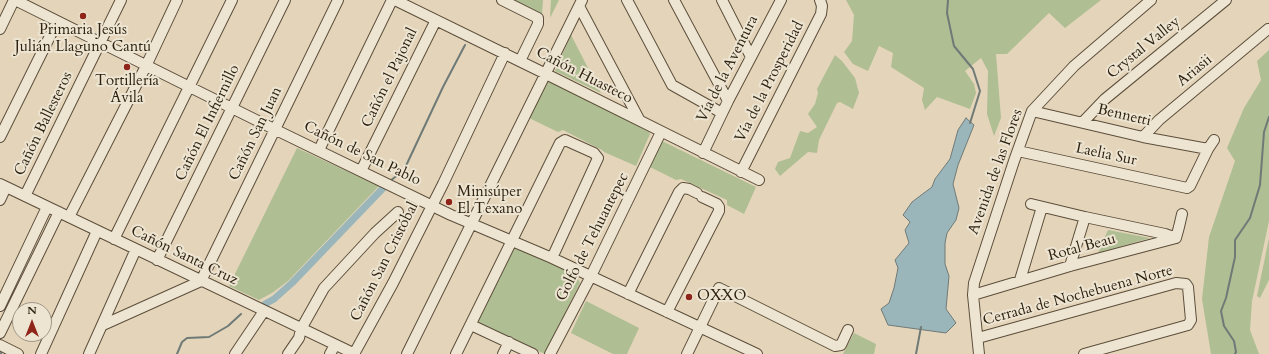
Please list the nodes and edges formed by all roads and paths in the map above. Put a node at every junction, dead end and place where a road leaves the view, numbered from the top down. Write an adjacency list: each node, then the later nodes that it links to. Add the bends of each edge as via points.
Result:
1 (15, 0): 18 (street, Cañón de San Pablo); 19 (street)
2 (121, 0): 21 (street, Cañón Ballesteros)
3 (177, 0): 25 (street)
4 (232, 0): 27 (street)
5 (285, 0): 29 (street, Cañón El Infiernillo)
6 (338, 0): 34 (street, Cañón San Juan)
7 (394, 0): 17 (street, Cañón Huasteco); 40 (street)
8 (502, 0): 24 (street, via 538,18 538,24)
9 (627, 0): 31 (street, via 672,85)
10 (674, 0): 28 (street)
11 (722, 0): 23 (street)
12 (1151, 0): 30 (street, Avenida de las Flores, via 1074,66)
13 (1226, 0): 33 (street, Crystal Valley, via 1105,99)
14 (777, 2): 23 (street, Vía de la Aventura)
15 (581, 3): 26 (street); 32 (street)
16 (821, 3): 44 (street, Vía de la Prosperidad, via 821,14)
17 (436, 20): 22 (street, Cañón Huasteco); 43 (street, Cañón el Pajonal)
18 (57, 22): 21 (street, Cañón de San Pablo); 36 (street)
19 (0, 29)
20 (1268, 29): 37 (street, Ariasii, via 1159,120)
21 (100, 42): 25 (street, Cañón de San Pablo); 47 (street, Cañón Ballesteros)
22 (505, 53): 24 (street, Cañón Huasteco); 49 (street, Cañón San Cristóbal)
23 (751, 57): 28 (street, Vía de la Aventura)
24 (520, 61): 26 (street, Cañón Huasteco)
25 (146, 66): 27 (street, Cañón de San Pablo); 56 (street)
26 (546, 74): 32 (street, Cañón Huasteco); 58 (street)
27 (190, 87): 29 (street, Cañón de San Pablo); 61 (street)
28 (728, 101): 31 (street, Vía de la Aventura)
29 (232, 108): 34 (street, Cañón de San Pablo); 65 (street, Cañón El Infiernillo)
30 (1032, 111): 33 (street, Bennetti); 41 (street, Avenida de las Flores)
31 (722, 113): 42 (street, Vía de la Aventura)
32 (640, 121): 35 (street, Cañón Huasteco)
33 (1083, 122): 37 (street, Bennetti)
34 (274, 129): 40 (street, Cañón de San Pablo); 69 (street, Cañón San Juan)
35 (661, 132): 42 (street, Cañón Huasteco); 67 (street, Golfo de Tehuantepec)
36 (0, 137)
37 (1143, 137): 39 (street, Bennetti)
38 (1214, 140): 39 (street)
39 (1208, 149): 41 (street, Laelia Sur, via 1188,188)
40 (320, 150): 43 (street, Cañón de San Pablo)
41 (1018, 151): 71 (street, Avenida de las Flores, via 979,267)
42 (704, 153): 44 (street, Cañón Huasteco)
43 (361, 171): 49 (street, Cañón de San Pablo)
44 (742, 172): 45 (street, Cañón Huasteco)
45 (759, 180)
46 (3, 186): 47 (street, Cañón Santa Cruz); 48 (street)
47 (25, 196): 51 (street, Cañón Santa Cruz)
48 (0, 200)
49 (432, 204): 58 (street, Cañón de San Pablo); 90 (street, Cañón San Cristóbal)
50 (1031, 204): 52 (street)
51 (48, 207): 53 (street, Cañón Santa Cruz); 72 (street)
52 (1042, 207): 57 (street); 68 (street)
53 (59, 212): 56 (street, Cañón Santa Cruz); 80 (street)
54 (398, 212): 78 (street, via 326,285)
55 (1182, 214): 60 (street)
56 (69, 217): 59 (street, Cañón Santa Cruz)
57 (1084, 217): 60 (street); 66 (street)
58 (471, 224): 62 (street, Cañón de San Pablo); 91 (street)
59 (98, 231): 61 (street, Cañón Santa Cruz); 86 (street)
60 (1176, 238): 66 (street, Rotal Beau)
61 (114, 239): 63 (street, Cañón Santa Cruz)
62 (512, 240): 64 (street, Cañón de San Pablo); 64 (street, via 560,143 568,140 596,154 598,158); 76 (street)
63 (136, 249): 65 (street, Cañón Santa Cruz); 75 (street)
64 (552, 258): 67 (street, Cañón de San Pablo)
65 (158, 260): 69 (street, Cañón Santa Cruz)
66 (1070, 266): 68 (street, Rotal Beau)
67 (591, 276): 70 (street, Cañón de San Pablo); 95 (street, Golfo de Tehuantepec)
68 (1020, 280): 71 (street, Rotal Beau)
69 (201, 281): 73 (street, Cañón Santa Cruz); 75 (street)
70 (628, 294): 74 (street, Cañón de San Pablo); 74 (street, via 679,192 683,188 689,189 717,204 719,210)
71 (973, 295): 81 (street, Avenida de las Flores)
72 (0, 306)
73 (264, 311): 78 (street, Cañón Santa Cruz); 88 (street)
74 (666, 312): 77 (street, Cañón de San Pablo)
75 (103, 325): 87 (street)
76 (471, 325): 82 (street); 92 (street)
77 (700, 328): 79 (street, via 719,288 835,346 841,345); 96 (street); 97 (street, Cañón de San Pablo)
78 (301, 329): 84 (street, Cañón Santa Cruz); 89 (street, via 299,338)
79 (848, 330)
80 (0, 334)
81 (978, 338): 98 (street, Avenida de las Flores); 99 (street, Cerrada de Nochebuena Norte, via 1176,283 1186,284 1190,292 1190,323)
82 (509, 342): 93 (street); 94 (street)
83 (0, 345): 85 (street)
84 (332, 349): 90 (street, Cañón Santa Cruz)
85 (18, 354)
86 (41, 354)
87 (89, 354)
88 (236, 354)
89 (288, 354)
90 (354, 354)
91 (407, 354)
92 (456, 354)
93 (503, 354)
94 (533, 354)
95 (550, 354)
96 (687, 354)
97 (757, 354)
98 (979, 354)
99 (1084, 354)

